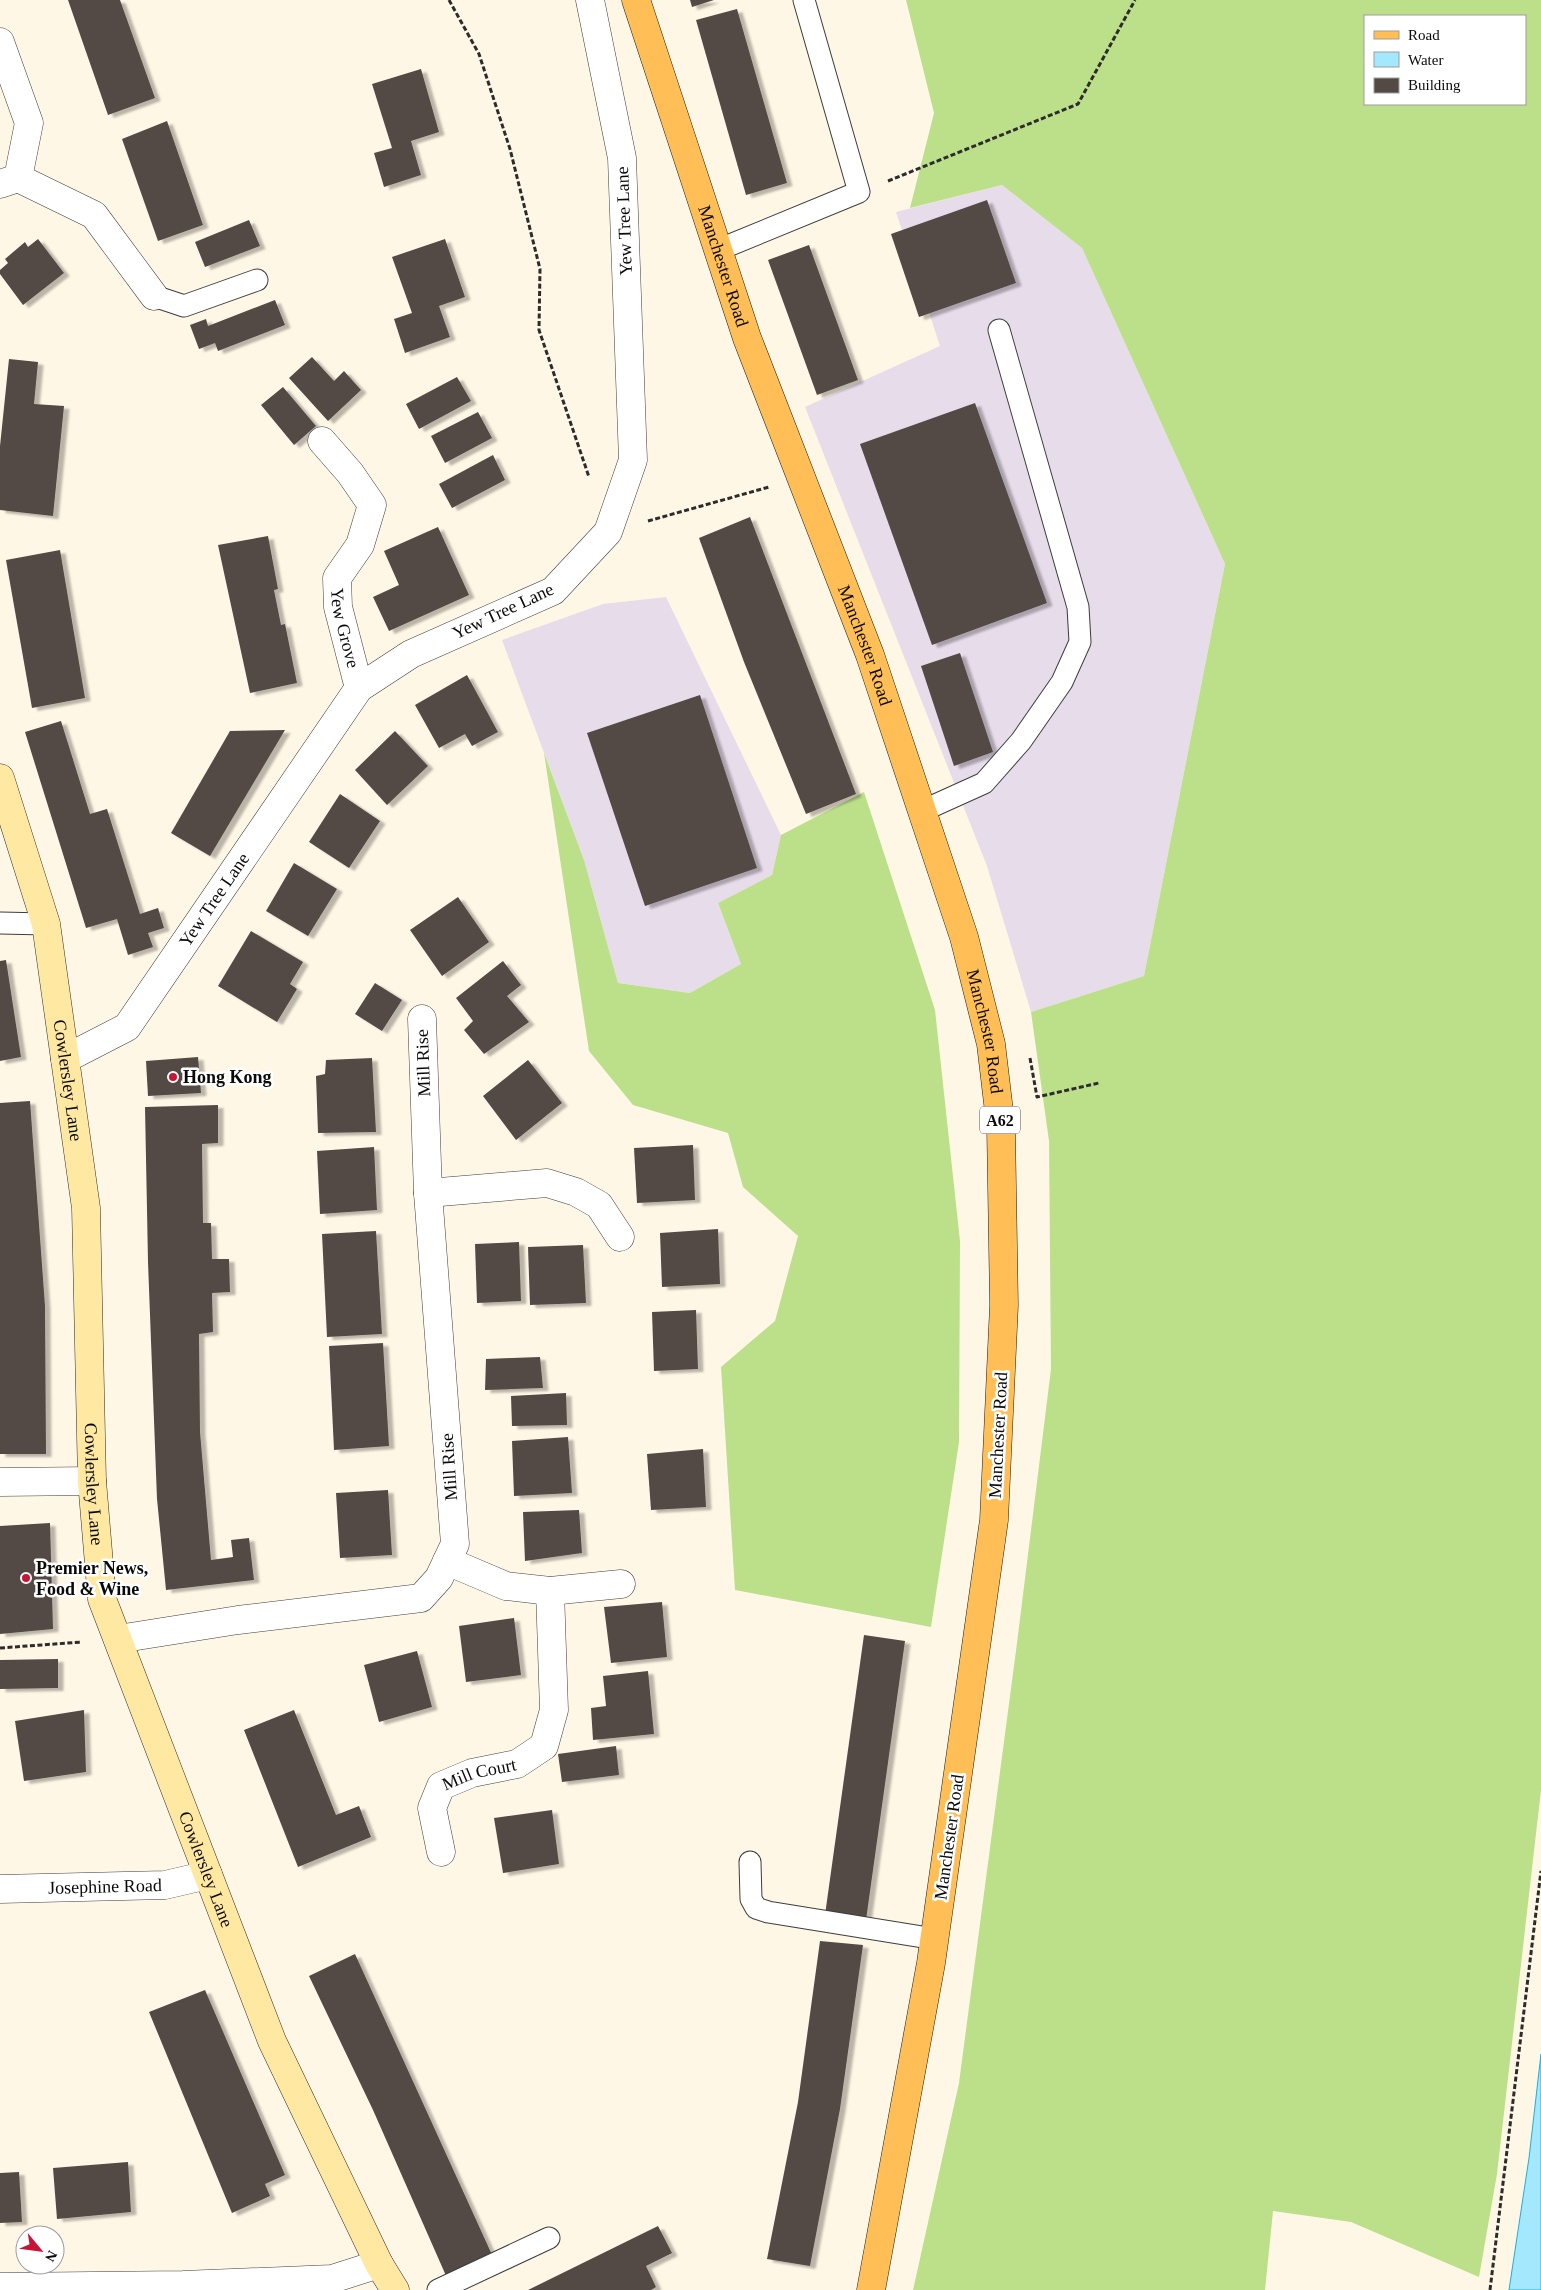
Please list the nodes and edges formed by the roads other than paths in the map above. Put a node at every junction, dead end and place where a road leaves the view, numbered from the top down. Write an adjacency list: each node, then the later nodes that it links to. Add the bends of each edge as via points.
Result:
1 (590, 0): 11 (street, Yew Tree Lane, via 622,158 633,460 608,532 553,591 411,654)
2 (636, 0): 6 (main road, Manchester Road / A62)
3 (804, 0): 6 (lane, via 859,192)
4 (0, 42): 5 (street, via 30,123)
5 (9, 181): 8 (street, via 94,215)
6 (718, 250): 13 (main road, Manchester Road / A62, via 747,338 870,655)
7 (257, 280): 8 (lane, via 184,306)
8 (154, 296)
9 (1000, 330): 13 (lane, via 1078,607 1080,642 1062,682 1026,734 984,783)
10 (322, 441): 11 (street, Yew Grove, via 372,505 360,545 337,578 338,606)
11 (359, 688): 17 (street, Yew Tree Lane, via 127,1027)
12 (0, 779): 15 (street, Cowlersley Lane)
13 (922, 811): 30 (main road, Manchester Road / A62, via 964,937 991,1044 1001,1128 1004,1305 994,1520)
14 (0, 923): 15 (lane)
15 (46, 924): 17 (street, Cowlersley Lane)
16 (422, 1019): 18 (street, Mill Rise)
17 (65, 1059): 20 (street, Cowlersley Lane, via 86,1208)
18 (428, 1193): 19 (street, via 547,1183 576,1192 599,1205); 22 (street, Mill Rise, via 455,1544)
19 (620, 1238)
20 (92, 1481): 21 (street); 25 (street, Cowlersley Lane, via 102,1599)
21 (0, 1482)
22 (447, 1561): 24 (street, via 506,1586); 25 (street, Mill Rise, via 439,1578 421,1598 238,1620)
23 (621, 1584): 24 (street)
24 (550, 1590): 26 (street, Mill Court, via 554,1710 544,1746 517,1764 472,1773 441,1786 432,1808)
25 (118, 1639): 28 (street, Cowlersley Lane)
26 (441, 1852)
27 (750, 1862): 30 (lane, via 751,1899 756,1908)
28 (208, 1875): 29 (street, Josephine Road, via 165,1885); 32 (street, Cowlersley Lane, via 272,2041)
29 (0, 1889)
30 (935, 1939): 37 (main road, Manchester Road / A62)
31 (549, 2238): 36 (lane)
32 (380, 2264): 34 (street, via 332,2279); 35 (street, Cowlersley Lane)
33 (0, 2287): 34 (street)
34 (185, 2287)
35 (395, 2290)
36 (438, 2290)
37 (870, 2290)

